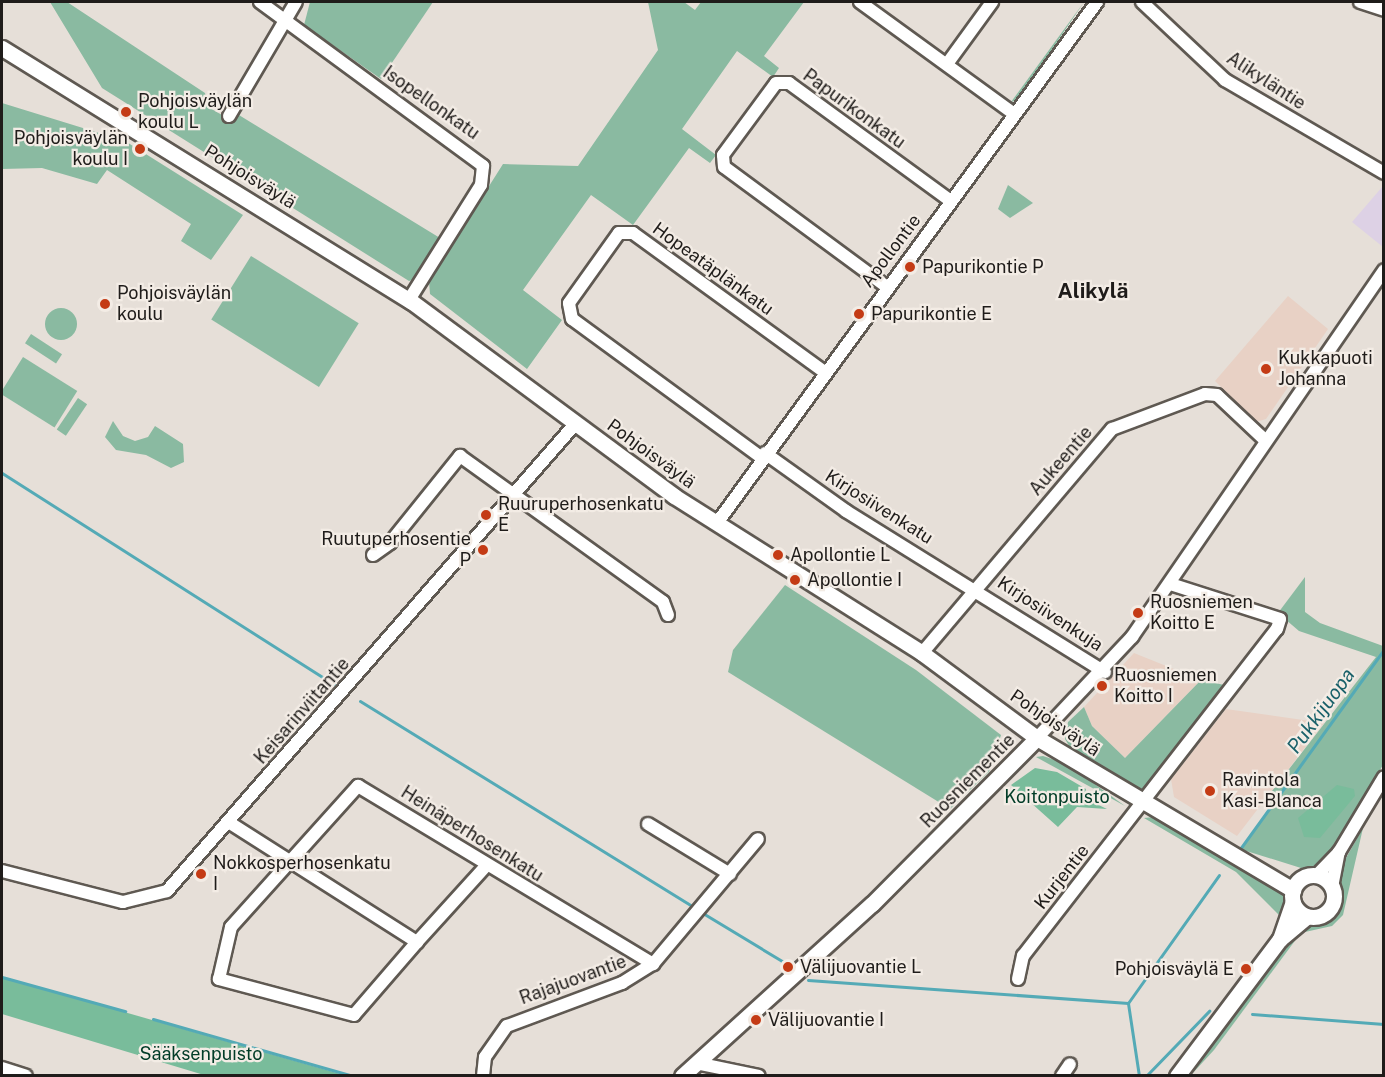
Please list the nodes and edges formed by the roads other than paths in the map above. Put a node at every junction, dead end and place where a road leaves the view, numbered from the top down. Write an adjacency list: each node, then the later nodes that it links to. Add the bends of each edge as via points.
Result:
1 (260, 2): 9 (street, Isopellonkatu)
2 (296, 2): 9 (street)
3 (860, 2): 12 (street)
4 (992, 2): 12 (street)
5 (1097, 2): 14 (street, Apollontie)
6 (1142, 2): 16 (street, Alikyläntie, via 1225,80)
7 (1360, 2): 8 (street)
8 (1383, 10)
9 (286, 17): 15 (street); 20 (street, Isopellonkatu, via 483,166 481,185)
10 (2, 48): 13 (main road, Pohjoisväylä)
11 (2, 60): 13 (main road, Pohjoisväylä)
12 (947, 64): 14 (street)
13 (29, 68): 20 (main road, Pohjoisväylä)
14 (1014, 114): 17 (street, Apollontie)
15 (229, 116)
16 (1383, 173)
17 (951, 201): 19 (street, Apollontie); 19 (street, Papurikonkatu, via 789,83 776,83 723,155 724,167)
18 (1383, 270): 23 (street, Ruosniementie)
19 (887, 287): 21 (street, Apollontie)
20 (409, 300): 22 (main road, Pohjoisväylä)
21 (824, 372): 24 (street, Apollontie); 24 (street, Hopeatäplänkatu, via 633,233 619,233 575,294 569,303 572,319)
22 (576, 423): 25 (street, Keisarinviitantie); 26 (main road, Pohjoisväylä)
23 (1266, 441): 28 (street, Ruosniementie); 29 (street, Aukeentie, via 1217,395 1205,394 1112,429)
24 (764, 456): 26 (street, Apollontie); 29 (street, Kirjosiivenkatu)
25 (515, 494): 27 (street, via 471,462 454,458 390,543); 30 (street, via 663,602); 36 (street, Keisarinviitantie)
26 (717, 523): 31 (main road, Pohjoisväylä)
27 (373, 555)
28 (1170, 584): 32 (street, Ruosniementie); 35 (street, Kurjentie, via 1280,619)
29 (975, 588): 31 (street, Aukeentie); 32 (street, Kirjosiivenkuja)
30 (668, 615)
31 (922, 653): 33 (main road, Pohjoisväylä)
32 (1105, 672): 33 (street, Ruosniementie)
33 (1037, 738): 35 (main road, Pohjoisväylä); 53 (main road, Ruosniementie, via 872,904)
34 (1383, 777): 39 (street)
35 (1144, 803): 41 (main road, Pohjoisväylä); 52 (street, Kurjentie, via 1023,956)
36 (230, 823): 40 (street); 43 (street, Keisarinviitantie, via 167,891 144,901 100,898)
37 (648, 824): 44 (street)
38 (758, 839): 44 (street, Rajajuovantie)
39 (1339, 852): 45 (street); 46 (street)
40 (289, 860): 42 (street, Heinäperhosenkatu, via 358,786); 50 (street); 50 (street, via 231,927 219,979 354,1015)
41 (1254, 865): 45 (main road, Pohjoisväylä); 47 (main road, Pohjoisväylä)
42 (486, 866): 50 (street); 51 (street, Heinäperhosenkatu)
43 (2, 871)
44 (730, 874): 51 (street, Rajajuovantie)
45 (1310, 876): 46 (main road); 47 (main road)
46 (1332, 887): 48 (main road, via 1329,909)
47 (1293, 896): 48 (main road); 49 (main road)
48 (1307, 916): 49 (main road)
49 (1280, 939): 61 (main road)
50 (417, 942)
51 (653, 964): 57 (street, Rajajuovantie, via 622,983 507,1026 485,1057)
52 (1018, 979)
53 (696, 1063): 58 (main road, Ruosniementie); 59 (street)
54 (1070, 1064): 60 (street)
55 (2, 1068): 56 (street)
56 (26, 1076)
57 (483, 1076)
58 (682, 1076)
59 (759, 1076)
60 (1062, 1076)
61 (1177, 1076)

